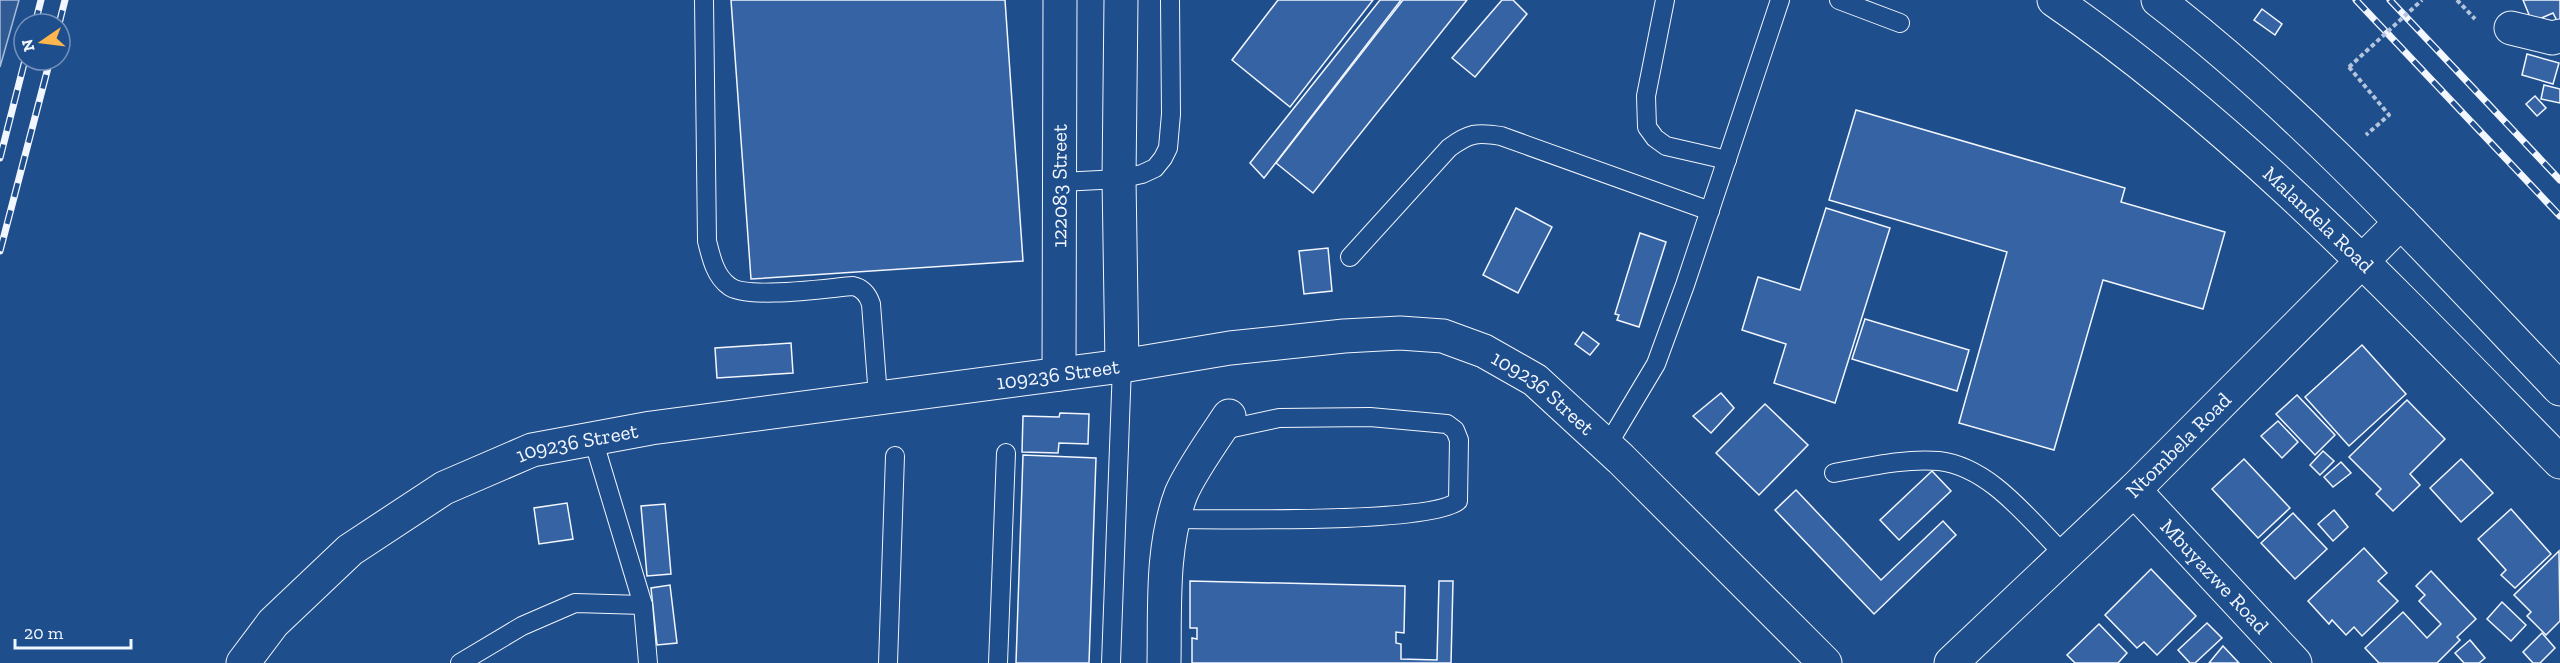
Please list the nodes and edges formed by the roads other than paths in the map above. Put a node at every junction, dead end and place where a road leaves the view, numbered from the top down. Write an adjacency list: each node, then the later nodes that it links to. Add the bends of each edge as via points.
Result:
1 (704, 0): 23 (lane, via 707,241 711,260 725,283 740,291 765,293 853,286 868,295)
2 (1060, 0): 15 (street, 122083 Street)
3 (1121, 0): 14 (street)
4 (1170, 0): 14 (lane, via 1168,148 1155,168)
5 (1665, 0): 13 (lane, via 1646,96 1647,127 1666,146)
6 (1780, 0): 13 (lane)
7 (1839, 0): 10 (lane)
8 (2054, 0): 19 (street, Malandela Road, via 2180,94)
9 (2158, 0): 17 (street, via 2211,41 2313,133)
10 (1900, 23)
11 (2511, 28): 12 (street, via 2552,38)
12 (2560, 36)
13 (1727, 160): 16 (lane)
14 (1119, 179): 15 (lane); 20 (street)
15 (1061, 182): 21 (street, 122083 Street)
16 (1710, 211): 18 (lane, via 1501,136 1481,133 1464,137 1449,148); 26 (lane, via 1656,364)
17 (2401, 222): 19 (street, Ntombela Road); 22 (street)
18 (1350, 257)
19 (2362, 261): 29 (street, Malandela Road); 31 (street, Ntombela Road)
20 (1122, 366): 21 (street, 109236 Street); 26 (street, 109236 Street, via 1230,348 1344,336 1443,336 1484,351 1534,380); 40 (lane)
21 (1059, 374): 23 (street, 109236 Street)
22 (2560, 389)
23 (878, 397): 25 (street, 109236 Street)
24 (1224, 423): 32 (street, via 1182,493); 32 (lane, via 1370,417 1448,424 1459,440 1458,501 1444,509 1363,517)
25 (593, 439): 34 (lane); 35 (street, 109236 Street, via 532,450 444,488 350,550 273,623)
26 (1607, 446): 42 (street, 109236 Street)
27 (1006, 453): 39 (lane)
28 (895, 456): 38 (lane)
29 (2560, 462)
30 (1834, 473): 33 (lane, via 1893,462 1939,461 1965,468 1988,481)
31 (2134, 490): 33 (street, Ntombela Road); 44 (street, Mbuyazwe Road)
32 (1174, 519): 41 (street, via 1169,541)
33 (2065, 555): 43 (street, Ntombela Road)
34 (643, 605): 36 (lane, via 575,603 522,626); 37 (lane)
35 (243, 663)
36 (460, 663)
37 (648, 663)
38 (888, 663)
39 (998, 663)
40 (1111, 663)
41 (1164, 663)
42 (1825, 663)
43 (1951, 663)
44 (2295, 663)

